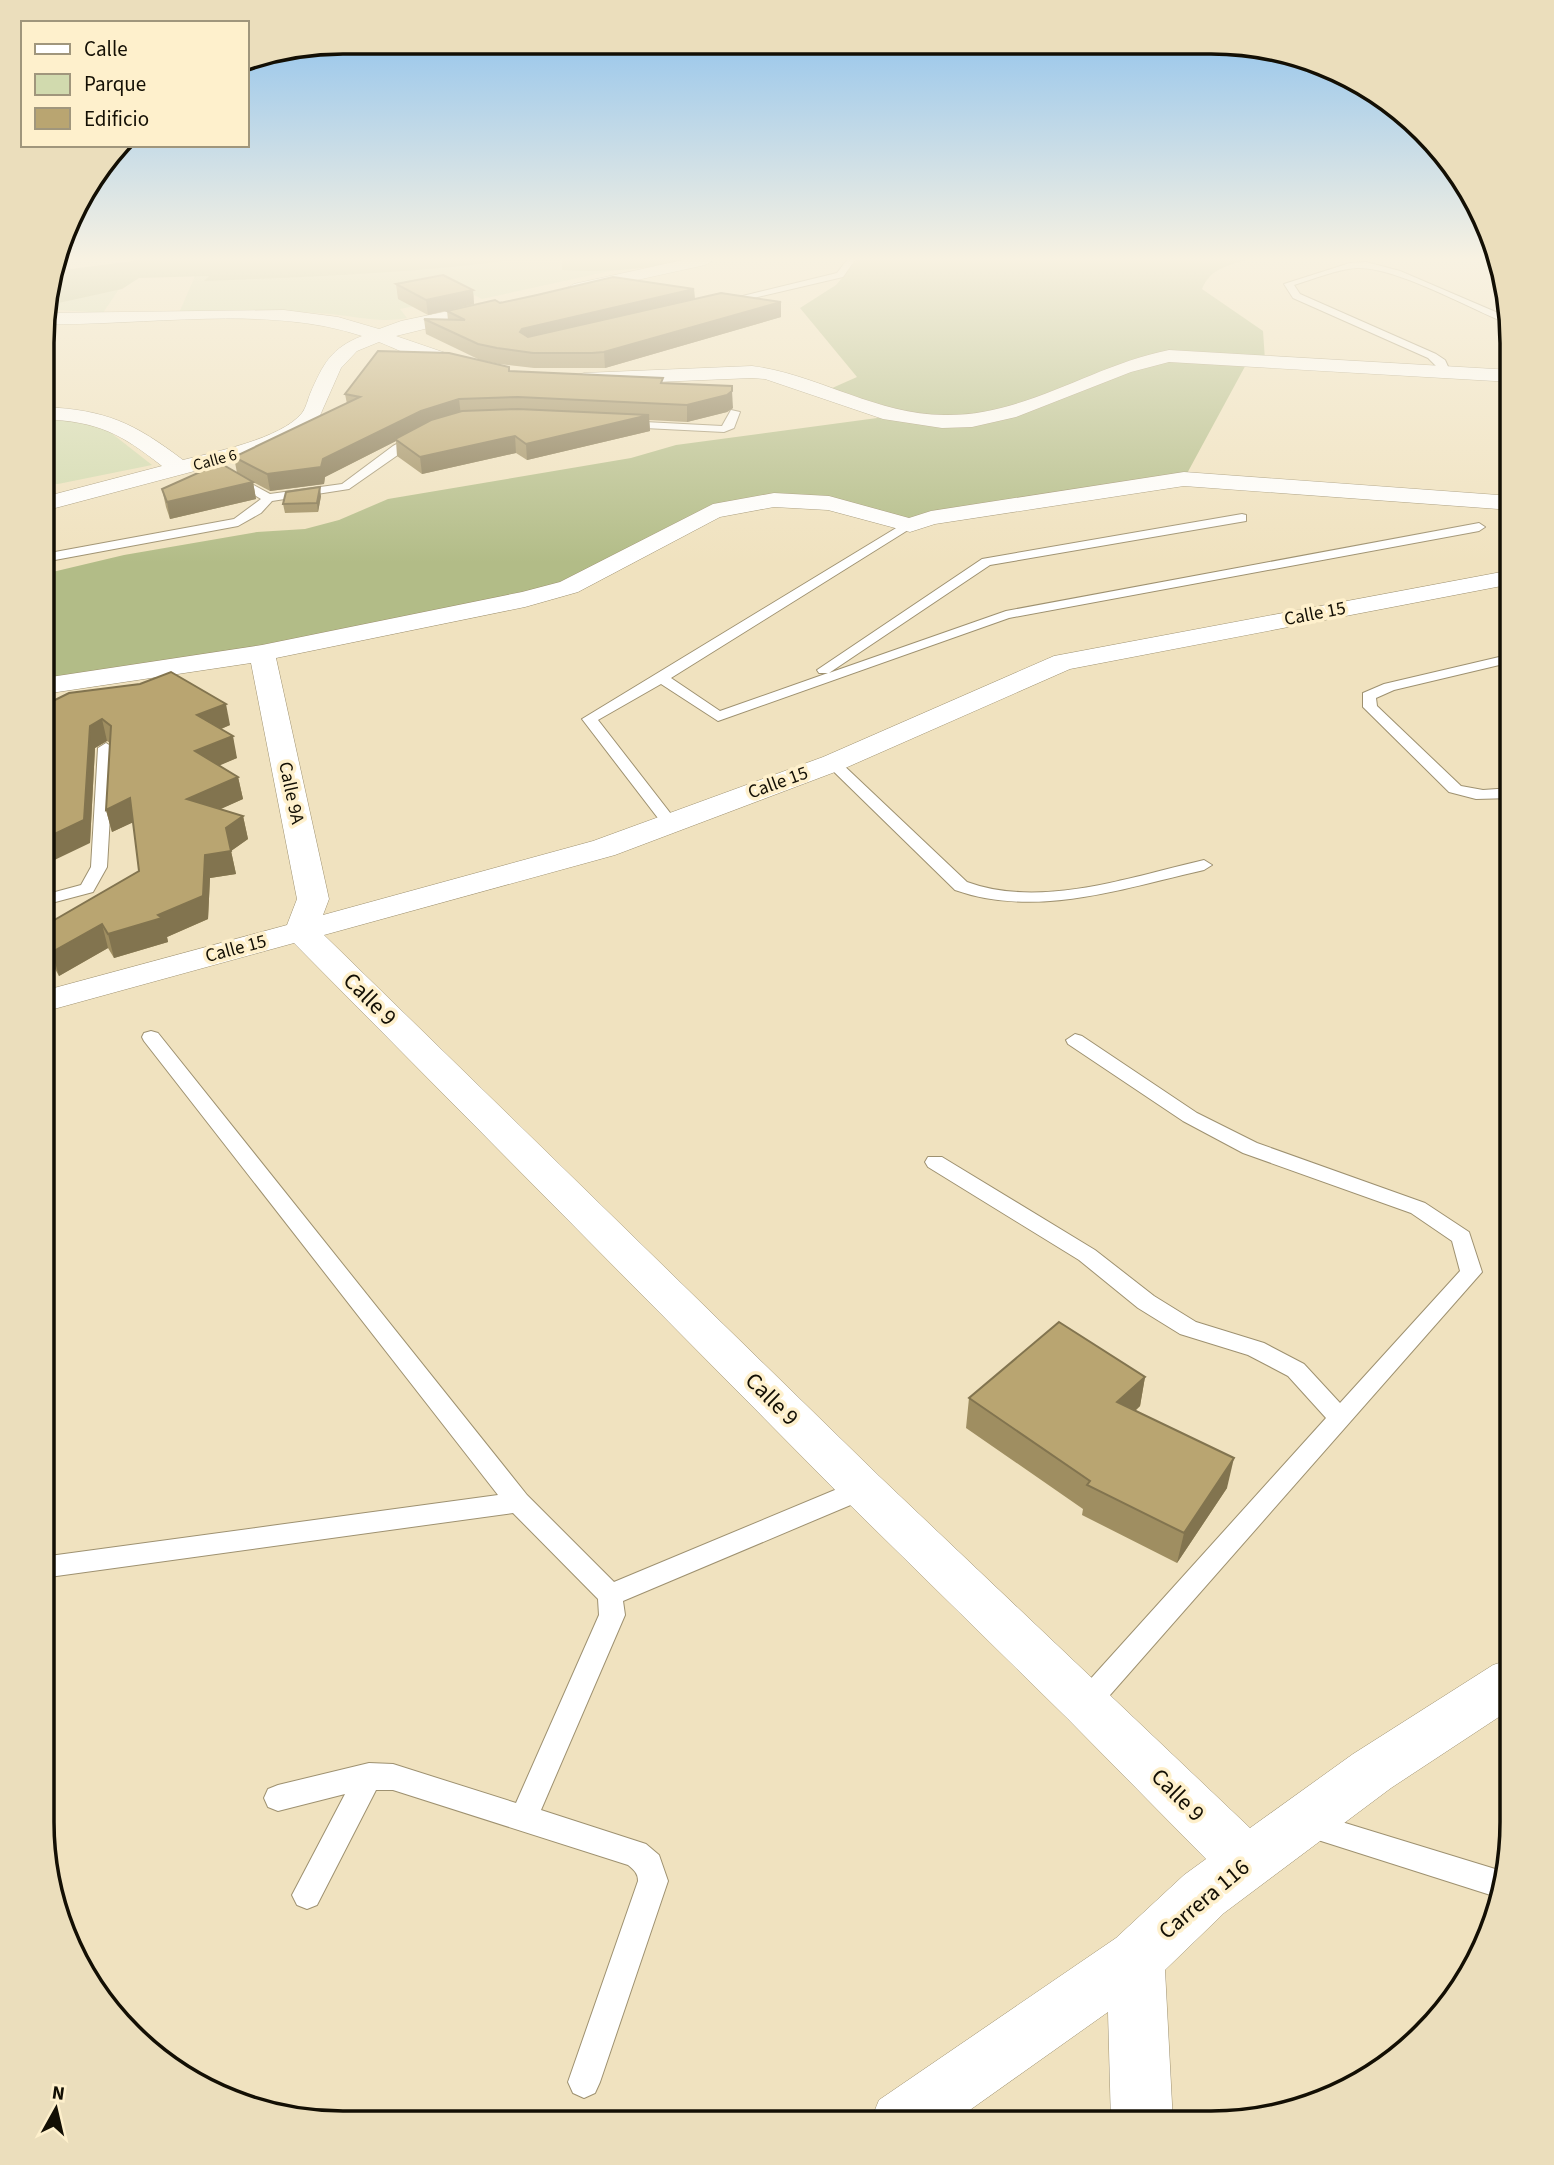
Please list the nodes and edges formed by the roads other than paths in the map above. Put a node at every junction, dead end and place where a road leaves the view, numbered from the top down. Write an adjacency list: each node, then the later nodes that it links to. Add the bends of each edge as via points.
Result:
1 (335, 361): 14 (street, Calle 6, via 311,416 297,428 258,447)
2 (448, 361): 6 (street)
3 (1140, 361): 9 (street, via 1000,415 948,420 871,411 752,372)
4 (1251, 361): 7 (street)
5 (1440, 361): 7 (lane)
6 (491, 372)
7 (1446, 373): 8 (street)
8 (1500, 375)
9 (562, 378)
10 (736, 412): 12 (lane, via 724,429)
11 (54, 414): 15 (street, via 118,425)
12 (614, 424)
13 (428, 432): 16 (lane, via 397,448 345,487)
14 (206, 463): 15 (street, Calle 6); 16 (lane)
15 (180, 469): 17 (street, Calle 6)
16 (268, 498): 22 (lane, via 238,522)
17 (54, 501)
18 (1500, 502): 20 (street, via 1184,479)
19 (1242, 518): 28 (lane, via 986,562)
20 (910, 525): 24 (street, via 830,503 774,500 713,512 569,587); 26 (lane)
21 (1479, 527): 28 (lane, via 1006,615)
22 (54, 556)
23 (1500, 579): 30 (street, Calle 15, via 1063,662)
24 (262, 653): 27 (street); 35 (street, Calle 9A, via 313,899)
25 (1500, 661): 31 (lane, via 1368,696 1370,707 1455,789 1467,794)
26 (661, 678): 28 (lane, via 718,717); 32 (lane, via 589,719)
27 (54, 684)
28 (800, 686)
29 (106, 748): 34 (lane, via 99,867 87,888)
30 (833, 763): 32 (street, Calle 15); 33 (lane, via 974,894 997,898 1081,891)
31 (1500, 794)
32 (670, 823): 35 (street, Calle 15, via 604,848)
33 (1204, 865)
34 (54, 897)
35 (301, 931): 36 (street, Calle 15); 41 (street, Calle 9)
36 (54, 999)
37 (151, 1037): 42 (lane)
38 (1075, 1040): 40 (lane, via 1190,1117 1250,1148 1418,1208 1462,1237 1471,1272)
39 (935, 1162): 40 (lane, via 1087,1255 1146,1302 1188,1328 1256,1349 1296,1370)
40 (1339, 1417): 46 (lane)
41 (863, 1489): 44 (lane); 46 (street, Calle 9)
42 (518, 1502): 43 (lane); 44 (lane)
43 (54, 1566)
44 (610, 1595): 49 (lane, via 612,1615)
45 (1500, 1688): 50 (street, Carrera 116)
46 (1086, 1703): 51 (street, Calle 9)
47 (369, 1776): 48 (lane); 49 (lane, via 393,1777); 53 (lane)
48 (278, 1798)
49 (523, 1818): 55 (lane, via 636,1854 653,1869 653,1881)
50 (1301, 1823): 51 (street, Carrera 116); 52 (lane)
51 (1247, 1863): 54 (street, Carrera 116, via 1204,1894)
52 (1493, 1882)
53 (307, 1895)
54 (1136, 1958): 56 (street, Carrera 116); 57 (street)
55 (584, 2082)
56 (917, 2111)
57 (1142, 2111)

